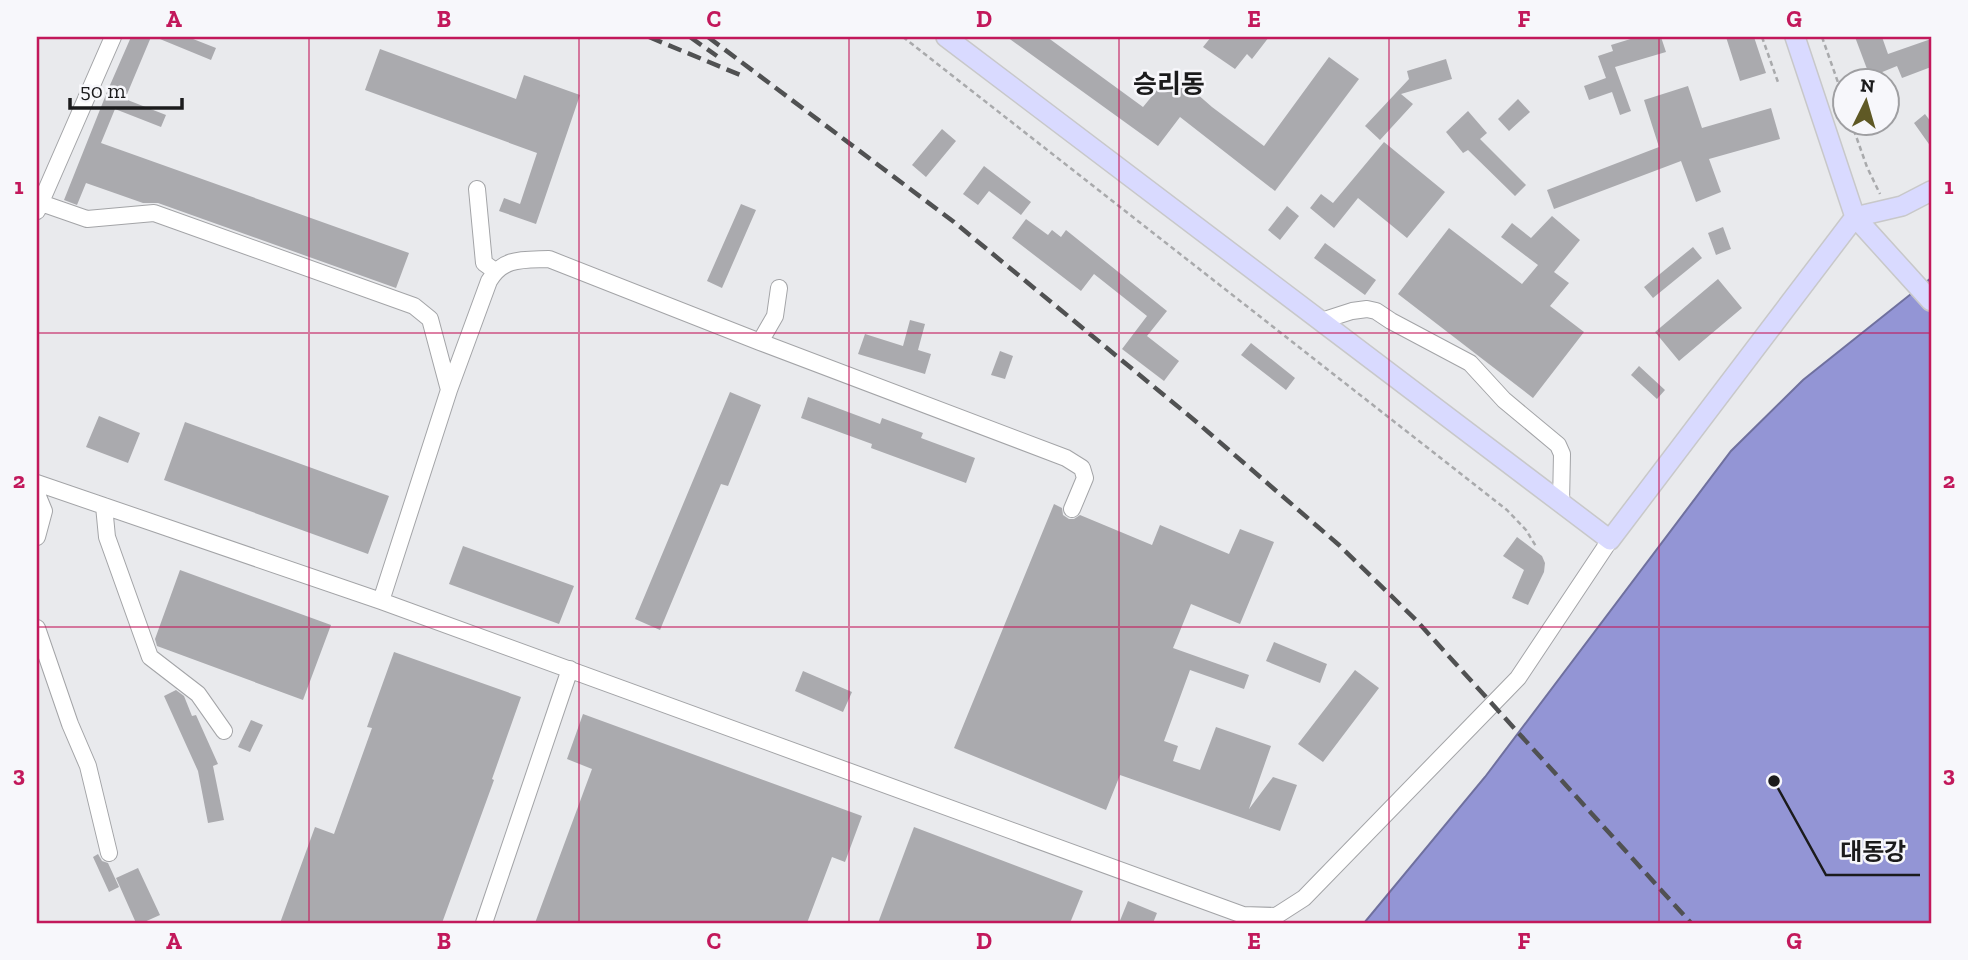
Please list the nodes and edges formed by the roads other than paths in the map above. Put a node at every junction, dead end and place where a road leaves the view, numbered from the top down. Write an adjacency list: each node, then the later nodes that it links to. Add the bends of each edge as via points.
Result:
1 (113, 37): 6 (street)
2 (946, 37): 11 (main road)
3 (1795, 37): 7 (main road)
4 (477, 189): 8 (street, via 484,263)
5 (1931, 191): 7 (main road, via 1902,206)
6 (39, 207): 13 (street, via 87,219 154,213 414,306 429,319)
7 (1856, 217): 10 (main road); 20 (main road)
8 (495, 271): 12 (street, via 513,260 549,259); 13 (street)
9 (779, 288): 12 (street, via 775,316)
10 (1931, 302)
11 (1321, 321): 16 (main road); 16 (street, via 1352,311 1376,311 1470,363 1504,400 1558,445 1562,454)
12 (760, 342): 18 (street, via 1066,458 1082,468 1085,478)
13 (449, 390): 21 (street)
14 (37, 483): 17 (street)
15 (37, 494): 19 (street, via 44,511)
16 (1561, 503): 20 (main road)
17 (104, 506): 21 (street); 24 (street, via 107,537 150,657 198,694)
18 (1072, 509)
19 (37, 537)
20 (1610, 540): 26 (street, via 1518,678 1304,898)
21 (381, 601): 23 (street)
22 (37, 628): 25 (street, via 88,766)
23 (570, 669): 26 (street, via 1243,915); 27 (street)
24 (224, 731)
25 (109, 853)
26 (1276, 920)
27 (484, 923)

